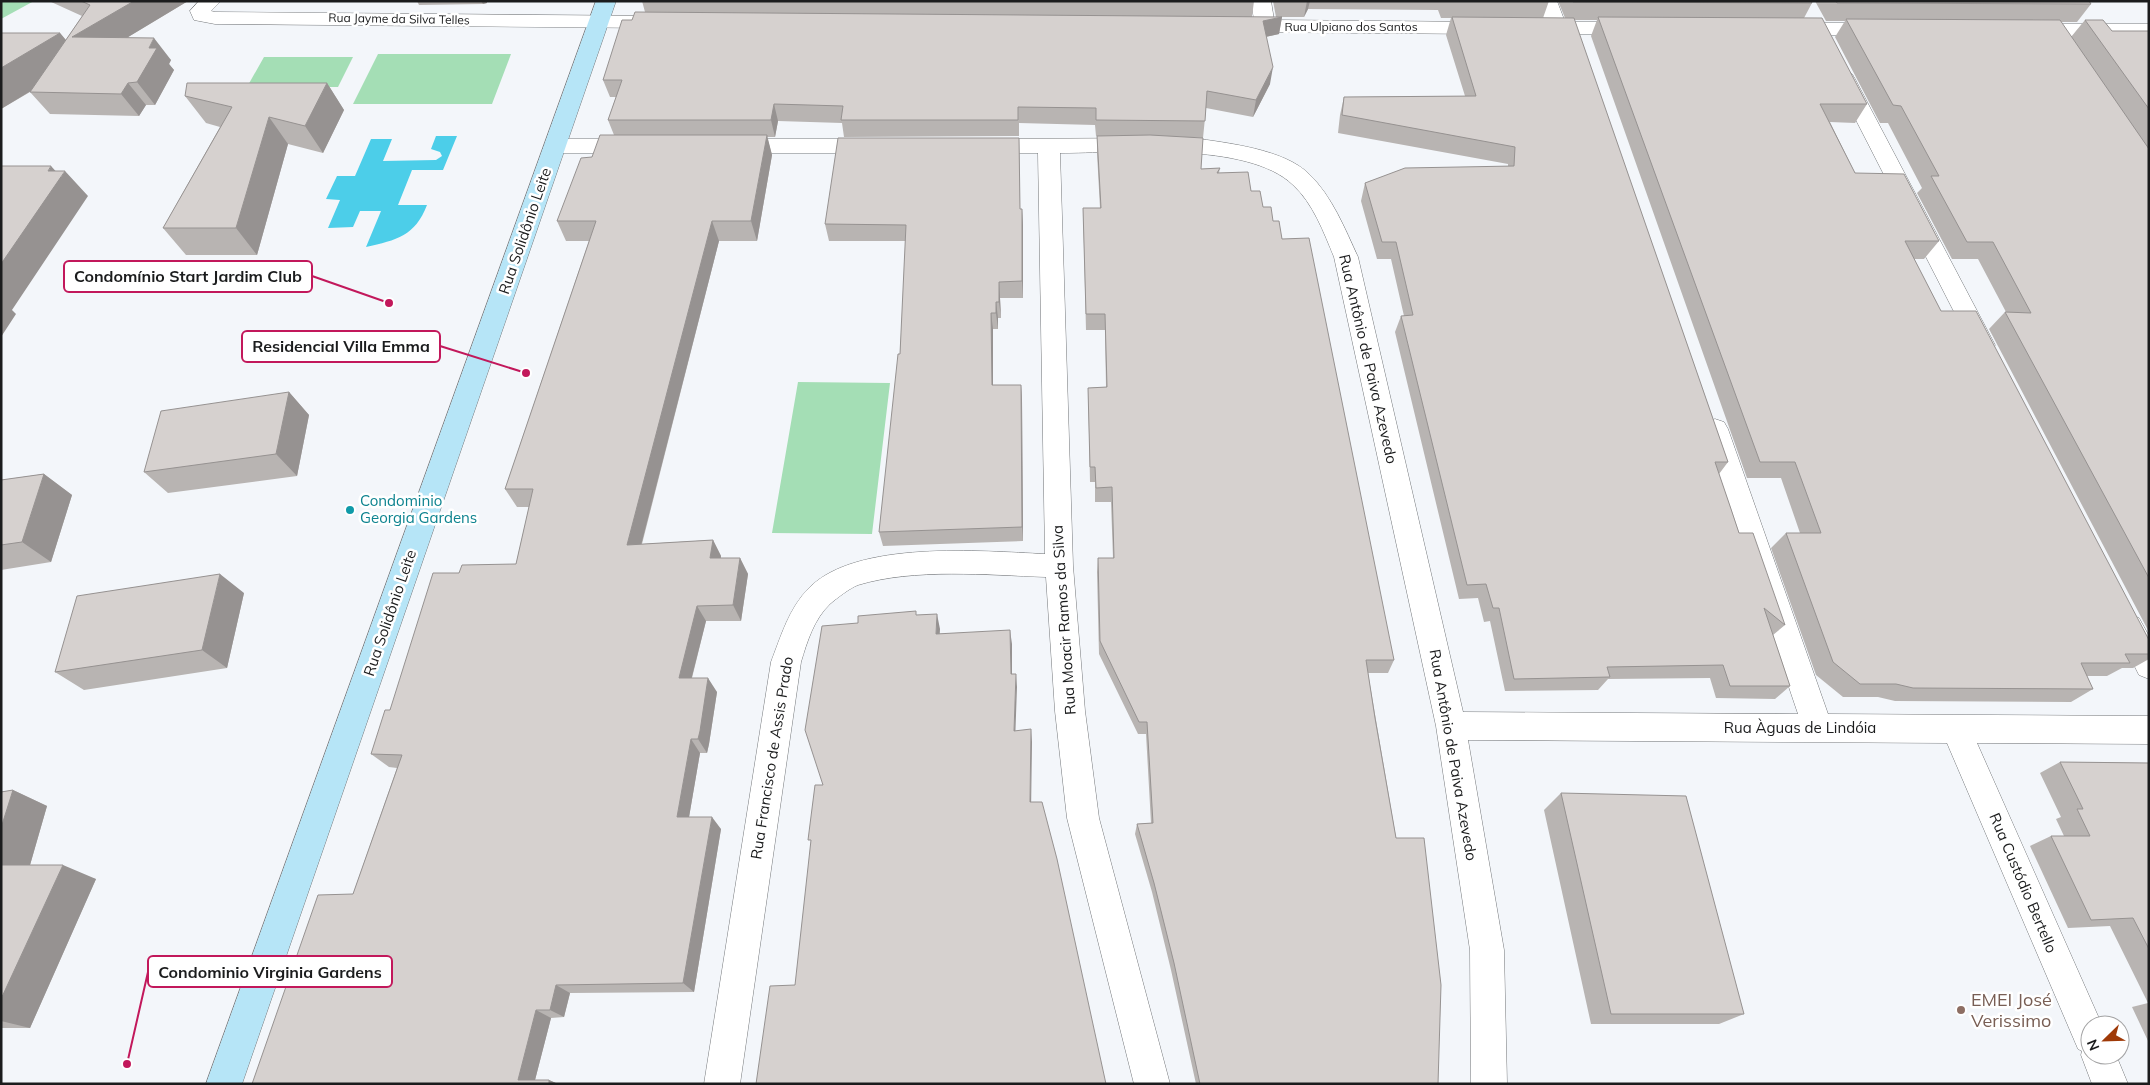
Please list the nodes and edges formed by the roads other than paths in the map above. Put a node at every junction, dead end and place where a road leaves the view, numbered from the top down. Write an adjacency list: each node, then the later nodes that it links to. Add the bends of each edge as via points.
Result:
1 (1261, 1): 10 (street)
2 (1547, 1): 17 (street)
3 (205, 8): 5 (street, Rua Jayme da Silva Telles, via 216,18)
4 (2088, 8): 15 (street)
5 (345, 10): 6 (street, Rua Jayme da Silva Telles)
6 (603, 11): 8 (street); 18 (main road, Rua Solidônio Leite)
7 (1814, 19): 12 (street); 13 (street); 24 (street)
8 (677, 22)
9 (1226, 26): 10 (street, Rua Ulpiano dos Santos)
10 (1265, 26): 17 (street, Rua Ulpiano dos Santos, via 1513,28)
11 (1652, 28): 17 (street, Rua Ulpiano dos Santos)
12 (1770, 29)
13 (1897, 29)
14 (2014, 30): 15 (street, via 2059,38)
15 (2104, 30): 16 (street)
16 (2149, 30)
17 (1572, 34)
18 (555, 146): 19 (street); 35 (main road, Rua Solidônio Leite)
19 (654, 146)
20 (713, 146): 21 (street)
21 (901, 146)
22 (960, 146): 23 (street, Rua Antônio de Paiva Azevedo)
23 (1049, 146): 26 (street, Rua Moacir Ramos da Silva); 29 (street, Rua Antônio de Paiva Azevedo, via 1193,145 1239,152 1275,163 1301,179 1328,216 1346,257)
24 (1993, 365)
25 (1708, 411): 30 (street)
26 (1059, 566): 36 (street, Rua Francisco de Assis Prado, via 952,562 891,567 850,575 819,596 799,624 786,662); 37 (street, Rua Moacir Ramos da Silva, via 1070,711 1083,818)
27 (2117, 604): 28 (street)
28 (2149, 666)
29 (1451, 726): 30 (street, Rua Àguas de Lindóia); 38 (street, Rua Antônio de Paiva Azevedo, via 1487,950)
30 (1818, 728): 31 (street, Rua Àguas de Lindóia)
31 (1956, 729): 32 (street, Rua Àguas de Lindóia); 33 (street, Rua Custódio Bertello)
32 (2149, 730)
33 (2080, 1015)
34 (2102, 1065): 39 (street)
35 (224, 1084)
36 (722, 1084)
37 (1152, 1084)
38 (1489, 1084)
39 (2110, 1084)

